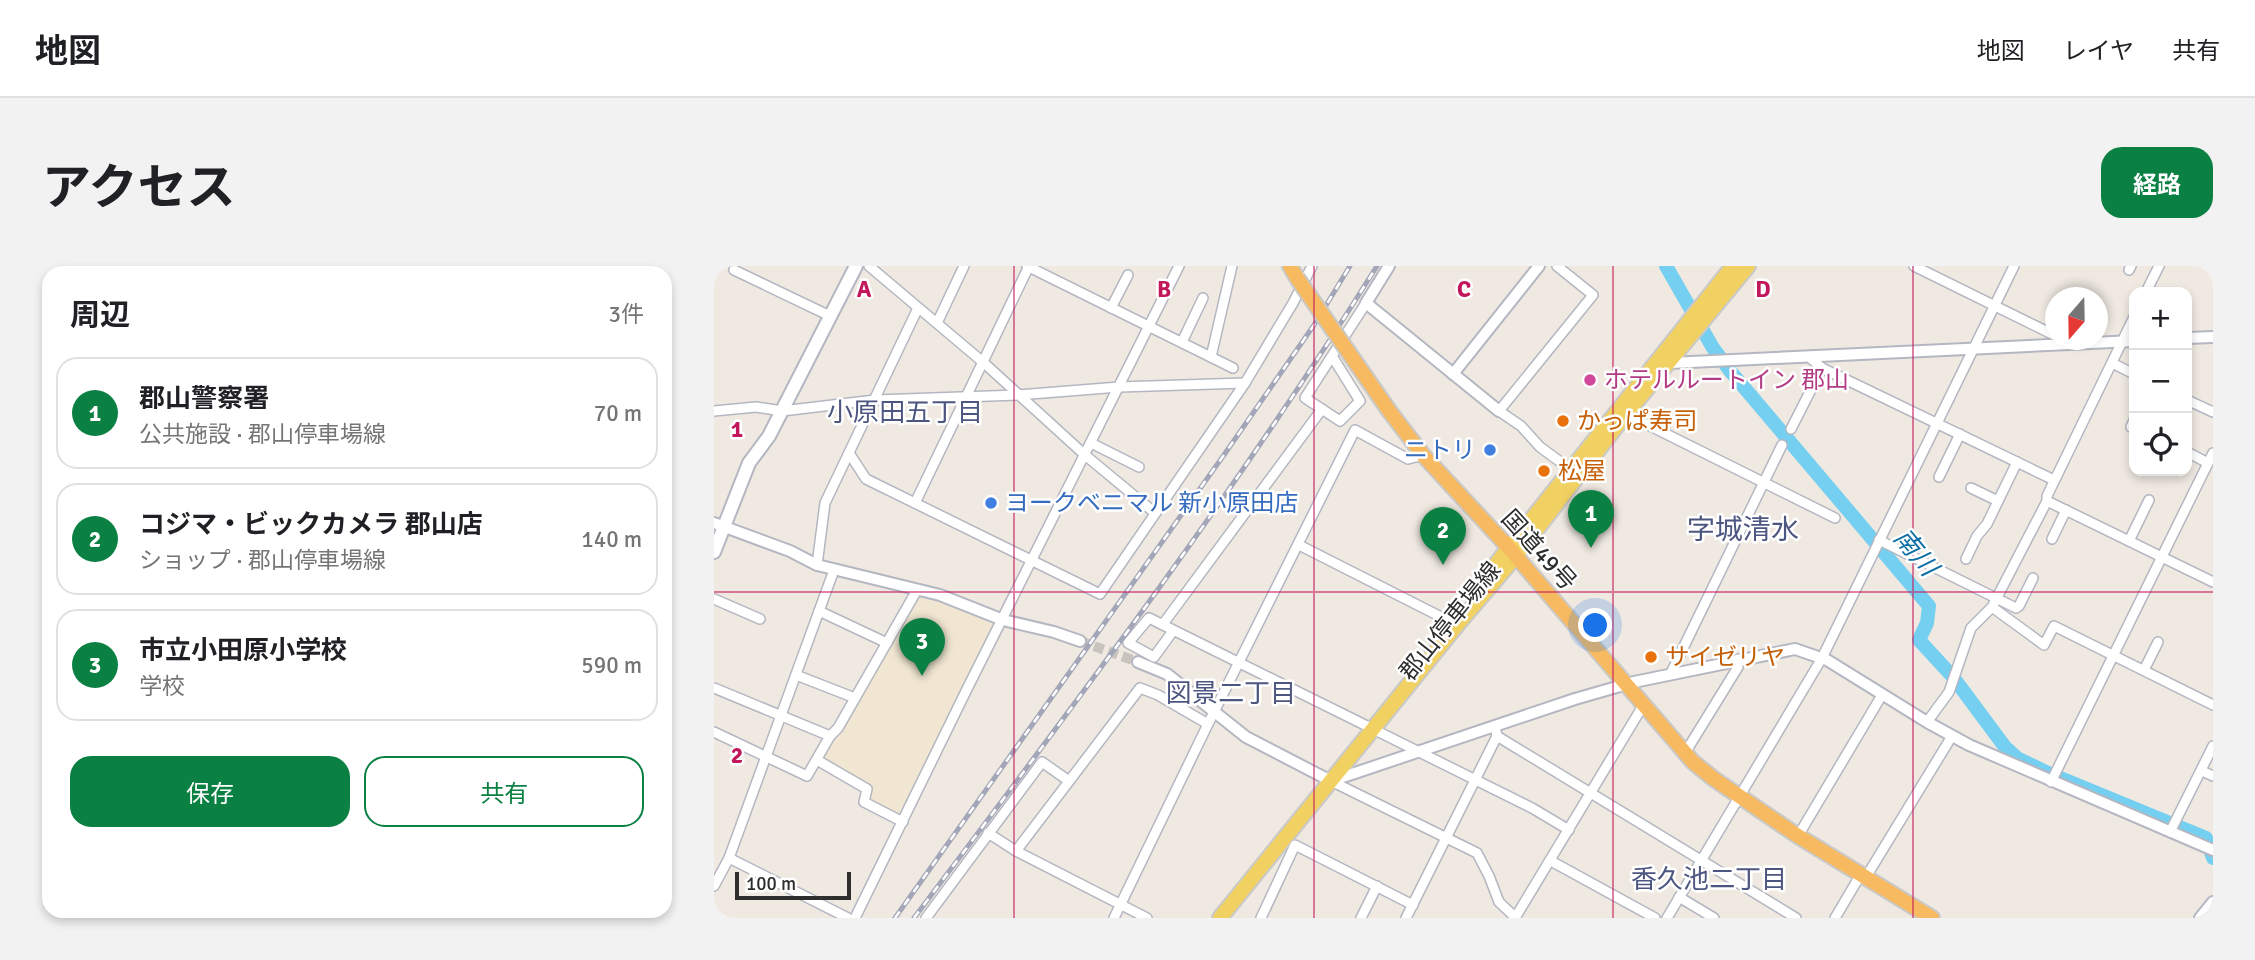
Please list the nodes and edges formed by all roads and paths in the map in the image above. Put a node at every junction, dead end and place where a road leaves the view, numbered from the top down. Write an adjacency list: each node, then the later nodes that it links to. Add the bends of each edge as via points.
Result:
1 (856, 266): 25 (main road)
2 (869, 266): 23 (street)
3 (964, 266): 27 (street)
4 (1028, 266): 24 (street); 43 (street)
5 (1179, 266): 28 (street)
6 (1312, 266): 49 (street)
7 (1390, 266): 21 (street)
8 (1539, 266): 48 (street)
9 (1557, 266): 59 (street, via 1593,295)
10 (1733, 266): 26 (main road, 郡山停車場線)
11 (1748, 266): 26 (main road, 郡山停車場線)
12 (1914, 266): 22 (street)
13 (2014, 266): 22 (street)
14 (2159, 266): 19 (street)
15 (1228, 267): 41 (street)
16 (734, 270): 25 (street)
17 (1293, 272): 70 (highway, 国道49号, bridge)
18 (1128, 275): 24 (street)
19 (2148, 287)
20 (1203, 298): 36 (street)
21 (1366, 303): 39 (street); 48 (street)
22 (1994, 304): 30 (street); 38 (street)
23 (918, 307): 27 (street); 53 (street)
24 (1111, 308): 28 (street)
25 (830, 316): 58 (main road)
26 (1696, 321): 42 (main road, 郡山停車場線)
27 (937, 323): 43 (street)
28 (1148, 326): 36 (street); 50 (street)
29 (2129, 327): 34 (street)
30 (2045, 330)
31 (2213, 337): 32 (street)
32 (2192, 338)
33 (2108, 341): 34 (street)
34 (2122, 341): 35 (street); 44 (street)
35 (2129, 341)
36 (1182, 342): 41 (street)
37 (2045, 343): 38 (street)
38 (1975, 348): 40 (street); 62 (street)
39 (1332, 356): 56 (street, via 1305,398); 56 (street, via 1360,401 1339,421)
40 (1809, 356): 42 (street); 46 (street)
41 (1212, 357): 45 (street)
42 (1666, 359): 61 (main road, 郡山停車場線); 75 (main road, 郡山停車場線)
43 (984, 363): 51 (street); 52 (street)
44 (2112, 363): 47 (street); 77 (street)
45 (1233, 368)
46 (1822, 368): 62 (street); 63 (street)
47 (2129, 372)
48 (1453, 374): 59 (street)
49 (1245, 383): 50 (street); 85 (street)
50 (1119, 387): 51 (street); 65 (street)
51 (1017, 395): 52 (street); 69 (street)
52 (967, 397): 53 (street); 83 (street)
53 (875, 400): 58 (street); 67 (street)
54 (2192, 402): 60 (street)
55 (714, 404): 57 (street)
56 (1322, 409): 108 (street)
57 (719, 411): 58 (street, via 756,407)
58 (782, 411): 87 (main road, via 749,463)
59 (1499, 411): 75 (street)
60 (2213, 412)
61 (1626, 414): 78 (street); 93 (main road, 郡山停車場線)
62 (1937, 423): 64 (street); 89 (street)
63 (1791, 429)
64 (1960, 434): 72 (street); 76 (street)
65 (1091, 443): 69 (street); 74 (street)
66 (1782, 445): 78 (street)
67 (849, 453): 83 (street, via 866,478); 97 (street, via 825,503)
68 (2213, 453): 73 (street)
69 (1085, 455): 85 (street); 96 (street)
70 (1423, 455): 91 (street, via 1408,459 1355,430); 93 (highway, 国道49号)
71 (2192, 455): 73 (street)
72 (2017, 462): 77 (street); 82 (street)
73 (2208, 463): 94 (street)
74 (1139, 467)
75 (1570, 469): 93 (main road, 郡山停車場線)
76 (1939, 478)
77 (2054, 480): 80 (street)
78 (1763, 482): 86 (street); 119 (street)
79 (1971, 488): 82 (street)
80 (2047, 500): 84 (street); 103 (street)
81 (2150, 500): 90 (street)
82 (1998, 501): 95 (street)
83 (915, 503): 96 (street)
84 (2066, 510): 88 (street); 90 (street)
85 (1155, 513): 96 (street, via 1100,594)
86 (1835, 518)
87 (719, 525): 92 (main road); 97 (street)
88 (2052, 538)
89 (1879, 540): 103 (street); 114 (street)
90 (2129, 541): 94 (street)
91 (1298, 545): 107 (street); 117 (street)
92 (714, 552)
93 (1512, 552): 107 (main road, 郡山停車場線); 121 (highway, 国道49号)
94 (2163, 557): 100 (street); 113 (street)
95 (1966, 559)
96 (1031, 561): 106 (street)
97 (817, 565): 98 (street)
98 (834, 570): 101 (street); 104 (street)
99 (2033, 578): 103 (street, via 2017,608)
100 (2213, 582)
101 (917, 590): 106 (street); 112 (street)
102 (714, 599): 105 (street)
103 (1994, 603): 113 (street, via 2044,645 2054,626); 129 (street, via 1971,628 1949,692)
104 (819, 611): 112 (street); 120 (street)
105 (760, 619)
106 (1003, 620): 110 (street); 149 (street)
107 (1454, 623): 131 (main road, 郡山停車場線)
108 (1163, 624): 109 (street); 109 (street, via 1149,618 1128,643 1154,657)
109 (1173, 631): 117 (street)
110 (1080, 641)
111 (2158, 642): 118 (street)
112 (887, 643): 124 (street)
113 (2114, 654): 118 (street); 146 (street)
114 (1822, 658): 115 (street, via 1795,649); 123 (street); 148 (street)
115 (1738, 659): 119 (street); 138 (street, via 1738,667)
116 (1138, 662): 127 (street, via 1167,674)
117 (1239, 662): 127 (street); 131 (street)
118 (2144, 670): 126 (street)
119 (1671, 673): 121 (street)
120 (796, 675): 124 (street); 128 (street)
121 (1625, 684): 125 (highway, 国道49号); 132 (street)
122 (714, 688): 128 (street)
123 (1882, 695): 129 (street); 153 (street)
124 (855, 698): 134 (street)
125 (1644, 705): 138 (highway, 国道49号); 147 (street)
126 (2213, 705)
127 (1214, 713): 130 (street); 143 (street, via 1246,737)
128 (781, 717): 134 (street); 139 (street)
129 (1927, 722): 135 (street)
130 (1208, 724): 145 (street, via 1140,688); 165 (street)
131 (1370, 727): 137 (street); 143 (main road, 郡山停車場線)
132 (1496, 731): 137 (street); 144 (street); 147 (street)
133 (714, 732): 139 (street)
134 (830, 736): 140 (street)
135 (1952, 736): 146 (street); 160 (street)
136 (2213, 746): 141 (street)
137 (1419, 751): 143 (street); 144 (street)
138 (1685, 753): 148 (highway, 国道49号)
139 (766, 756): 140 (street, via 807,776); 157 (street)
140 (817, 760): 149 (street, via 867,789 864,802)
141 (2202, 771): 142 (street); 151 (street)
142 (2213, 776)
143 (1328, 778): 154 (street); 172 (main road, 郡山停車場線); 173 (main road, 郡山停車場線)
144 (1475, 779): 150 (street); 154 (street)
145 (1069, 781): 152 (street, via 1042,762); 156 (street)
146 (2051, 782): 151 (street)
147 (1591, 793): 150 (street); 158 (street)
148 (1741, 797): 153 (highway, 国道49号); 158 (street)
149 (903, 822): 168 (street)
150 (1569, 830): 159 (street)
151 (2170, 832): 155 (street)
152 (988, 833): 156 (street); 169 (street)
153 (1798, 835): 160 (highway, 国道49号)
154 (1445, 838): 166 (street); 177 (street, via 1477,853 1499,902)
155 (2212, 849)
156 (1016, 851): 165 (street)
157 (729, 858): 161 (street); 167 (street)
158 (1701, 860): 163 (street); 181 (street)
159 (1551, 861): 177 (street); 178 (street)
160 (1864, 876): 182 (street); 183 (highway, 国道49号)
161 (714, 886)
162 (1377, 886): 166 (street); 174 (street, via 1295,845); 175 (street)
163 (1679, 897): 179 (street); 180 (street)
164 (2213, 902): 184 (street)
165 (1120, 905): 170 (street); 171 (street)
166 (1413, 905): 176 (street)
167 (848, 918)
168 (855, 918)
169 (926, 918)
170 (1114, 918)
171 (1147, 918)
172 (1211, 918)
173 (1220, 918)
174 (1261, 918)
175 (1361, 918)
176 (1406, 918)
177 (1516, 918)
178 (1655, 918)
179 (1667, 918)
180 (1714, 918)
181 (1796, 918)
182 (1835, 918)
183 (1932, 918)
184 (2200, 918)

